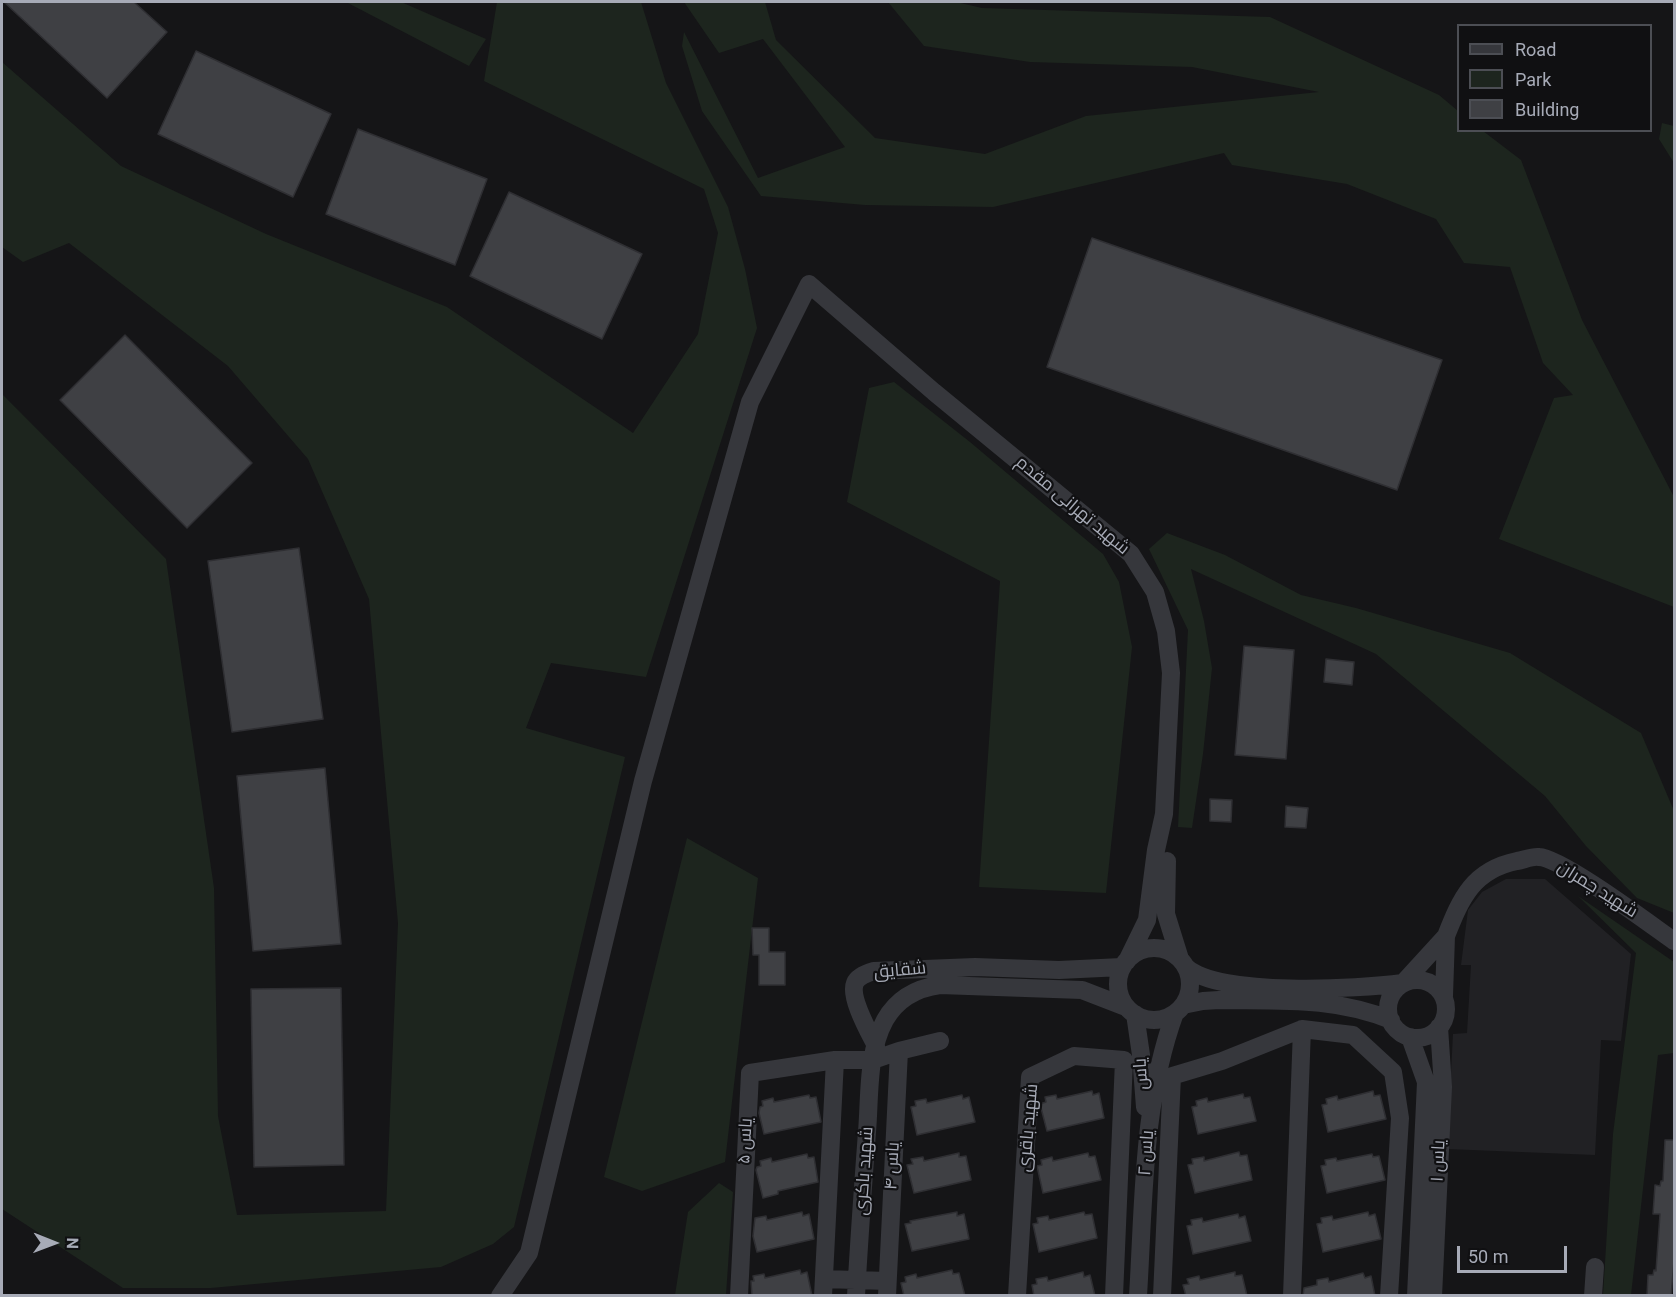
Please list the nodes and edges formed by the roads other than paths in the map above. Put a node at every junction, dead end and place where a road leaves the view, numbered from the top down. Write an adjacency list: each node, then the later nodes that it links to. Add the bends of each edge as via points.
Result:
1 (1164, 814): 4 (street, شهید تهرانی مقدم, via 1166,914); 5 (street, شهید تهرانی مقدم, via 1147,920); 24 (street, شهید تهرانی مقدم, via 1171,673 1167,630 1155,592 1131,554 809,284 750,402 643,781 529,1253)
2 (1446, 936): 3 (street, شهید چمران, via 1465,893 1486,872 1540,856 1576,874); 6 (street, شهید چمران); 7 (street, شهید چمران)
3 (1674, 941)
4 (1183, 963): 5 (street, via 1163,949 1153,948 1134,954); 6 (street, via 1194,975 1228,984 1326,990); 8 (street, via 1190,980 1189,993)
5 (1124, 964): 9 (street, via 1118,987); 16 (street, شقایق, via 1059,970 975,967 874,971 856,981 854,989)
6 (1403, 983): 7 (street, via 1431,983); 10 (street, via 1389,1003)
7 (1444, 996): 11 (street, via 1446,1012)
8 (1179, 1009): 9 (street, via 1155,1020 1144,1019); 10 (street, via 1220,1000 1320,1002 1366,1010); 18 (street)
9 (1131, 1010): 16 (street, شقایق, via 1082,990 923,987 909,994 885,1019); 18 (street, یاس)
10 (1391, 1020): 13 (street)
11 (1439, 1027): 13 (street, via 1426,1036); 33 (street, یاس ۱, via 1443,1087)
12 (1302, 1029): 18 (street, via 1222,1061); 30 (street); 31 (street, via 1353,1035 1393,1072 1400,1118)
13 (1410, 1037): 32 (street, یاس ۱, via 1426,1082)
14 (940, 1041): 15 (street)
15 (899, 1051): 16 (street); 23 (street, یاس ۴)
16 (874, 1053): 17 (street, یاس ۵); 22 (street, شهید باکری)
17 (835, 1060): 21 (street); 25 (street, یاس ۵, via 750,1073)
18 (1149, 1072): 19 (street, یاس); 26 (street, شهید باقری, via 1124,1059 1074,1056 1030,1077); 27 (street); 29 (street)
19 (1147, 1133): 28 (street, یاس ۲)
20 (1595, 1267): 34 (street)
21 (824, 1287): 22 (street)
22 (856, 1288): 23 (street, یاس ۴)
23 (887, 1288)
24 (500, 1296)
25 (739, 1296)
26 (1017, 1296)
27 (1114, 1296)
28 (1138, 1296)
29 (1162, 1296)
30 (1292, 1296)
31 (1389, 1296)
32 (1416, 1296)
33 (1433, 1296)
34 (1593, 1296)

